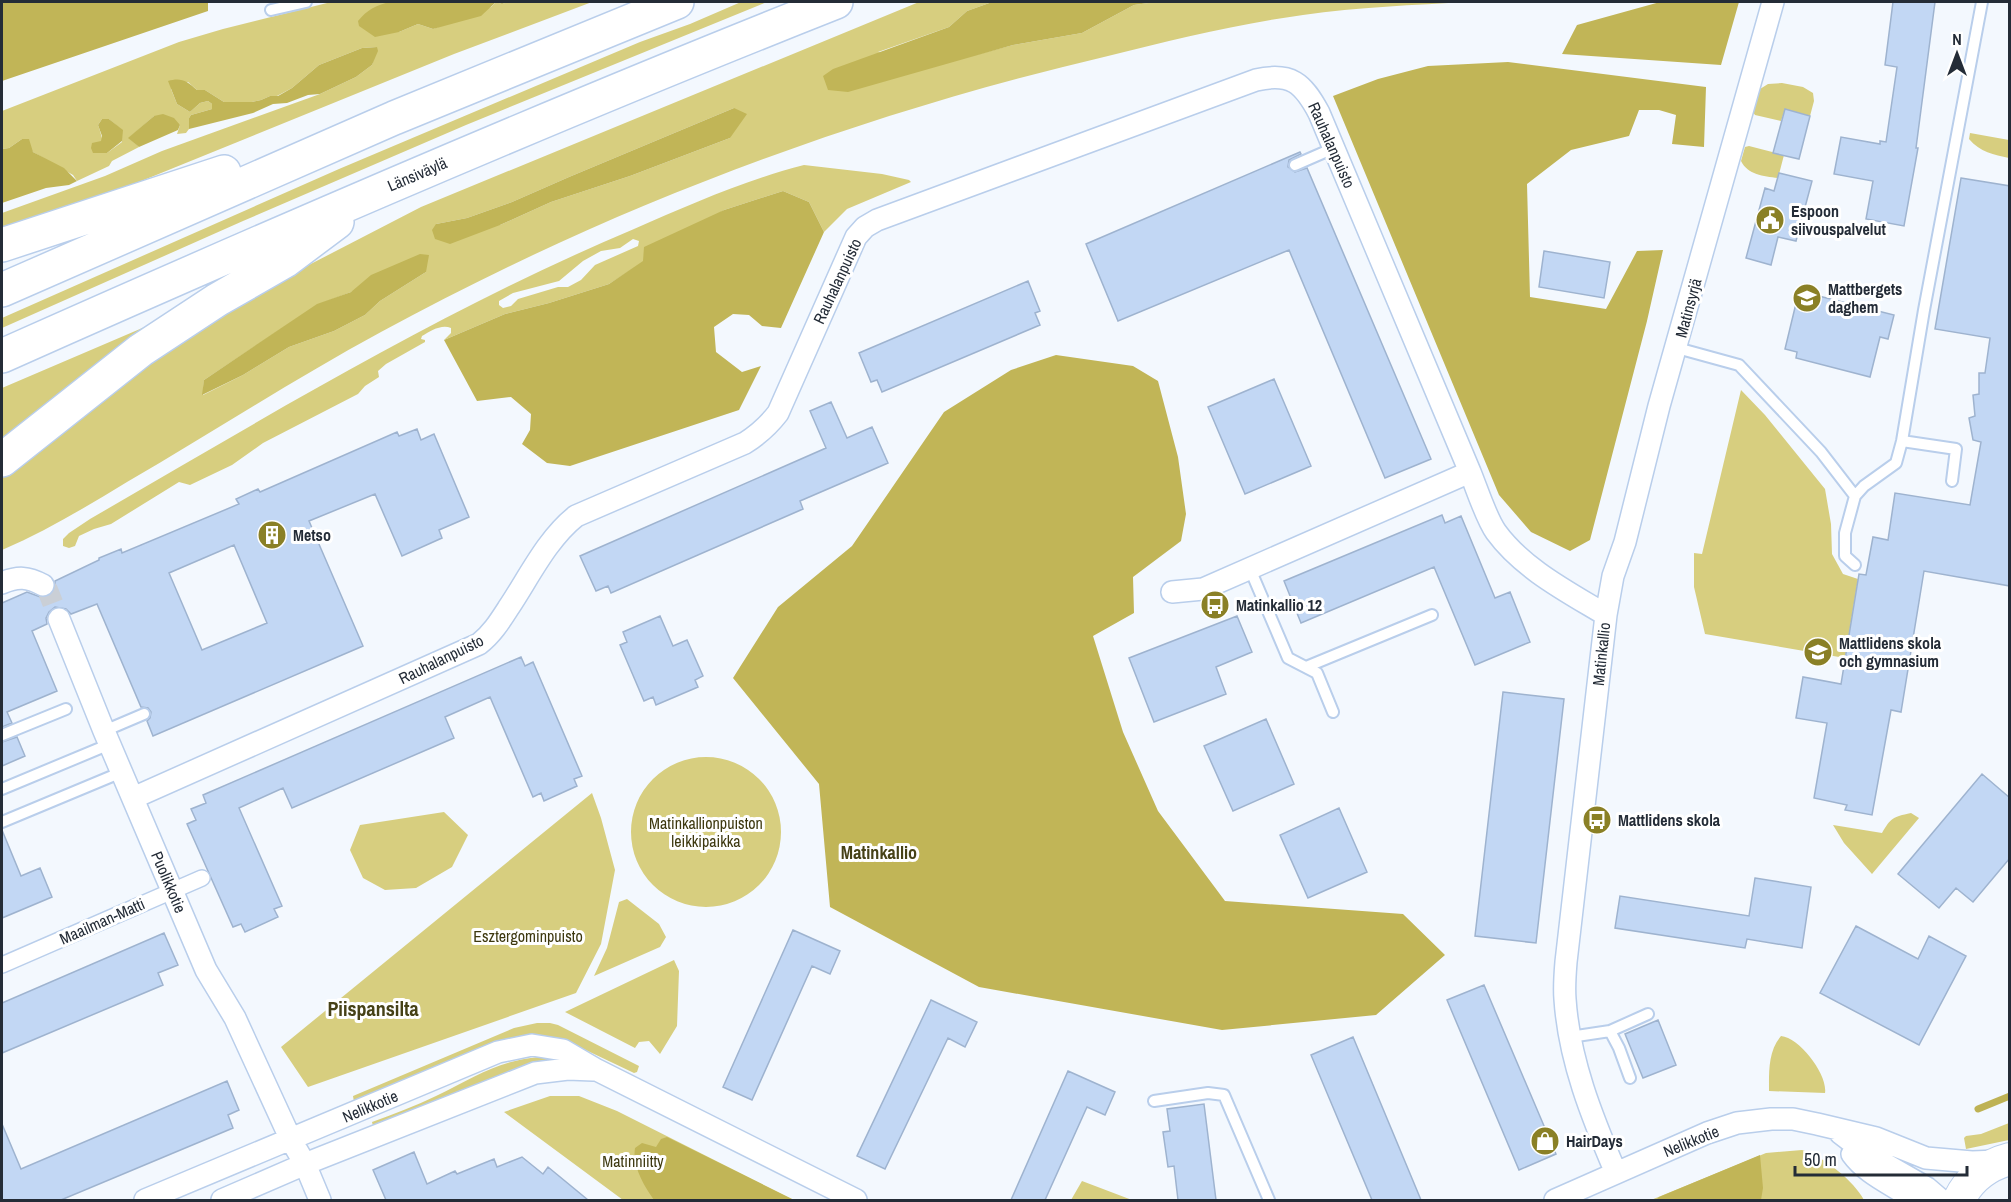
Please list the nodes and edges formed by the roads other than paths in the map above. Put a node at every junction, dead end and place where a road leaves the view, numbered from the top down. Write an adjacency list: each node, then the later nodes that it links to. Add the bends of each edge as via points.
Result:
1 (306, 2): 6 (lane)
2 (677, 2): 7 (highway)
3 (836, 2): 10 (highway, Länsiväylä)
4 (1773, 2): 13 (street, Matinsyrjä)
5 (1982, 2): 15 (lane)
6 (271, 10)
7 (394, 118): 11 (highway); 12 (highway)
8 (1334, 148): 9 (lane); 17 (street, Rauhalanpuisto); 36 (street, Rauhalanpuisto, via 1303,88 1283,77 1269,77 877,220 856,237 778,413 757,435 576,516 557,534 488,637 479,644)
9 (1295, 165)
10 (382, 189): 14 (highway, Länsiväylä); 16 (highway, via 285,261 141,350)
11 (2, 245)
12 (2, 290)
13 (1677, 348): 19 (lane, via 1739,365 1821,452); 26 (street, Matinsyrjä, via 1613,576)
14 (2, 356)
15 (1902, 441): 18 (lane, via 1956,449); 19 (lane, via 1896,463)
16 (2, 460)
17 (1470, 472): 21 (street); 26 (street, Matinkallio, via 1495,531 1515,555)
18 (1952, 481)
19 (1855, 496): 20 (lane, via 1845,533 1845,556)
20 (1855, 565)
21 (1250, 569): 24 (street, via 1203,589); 28 (lane, via 1288,658)
22 (2, 583): 23 (street, via 21,577)
23 (43, 585)
24 (1172, 592)
25 (1432, 615): 28 (lane)
26 (1606, 615): 43 (street, Matinkallio, via 1566,962 1564,997)
27 (59, 619): 33 (street, Puolikkotie)
28 (1306, 667): 30 (lane, via 1317,673)
29 (66, 710): 32 (lane)
30 (1333, 712)
31 (144, 714): 33 (lane)
32 (2, 735)
33 (107, 737): 34 (street, Puolikkotie); 35 (lane)
34 (122, 772): 36 (street, Puolikkotie); 37 (lane)
35 (2, 789)
36 (133, 798): 39 (street, Puolikkotie)
37 (2, 822)
38 (202, 878): 39 (street, Maailman-Matti)
39 (172, 890): 40 (street, Maailman-Matti); 48 (street, Puolikkotie, via 206,970 235,1018)
40 (2, 965)
41 (1648, 1014): 42 (lane)
42 (1610, 1031): 43 (lane); 45 (lane)
43 (1570, 1037): 51 (street, Matinkallio, via 1578,1074)
44 (597, 1070): 48 (street, Nelikkotie, via 563,1050 532,1045 498,1052); 50 (street, Nelikkotie, via 535,1073); 55 (street, Nelikkotie)
45 (1630, 1078)
46 (1154, 1101): 56 (lane, via 1208,1093 1224,1095)
47 (1834, 1129): 49 (street, Nelikkotie, via 1876,1138 1926,1158); 51 (street, Nelikkotie, via 1793,1119 1737,1123 1707,1132); 58 (street, via 1858,1162); 59 (street, Nelikkotie)
48 (291, 1140): 50 (street, Puolikkotie); 52 (street, Nelikkotie)
49 (2005, 1160): 60 (main road, via 1975,1178)
50 (304, 1164): 53 (street, Nelikkotie); 54 (street, Puolikkotie)
51 (1616, 1173): 57 (street, Nelikkotie)
52 (145, 1200)
53 (222, 1200)
54 (320, 1200)
55 (856, 1200)
56 (1269, 1200)
57 (1555, 1200)
58 (1914, 1200)
59 (1941, 1200)
60 (1959, 1200)

